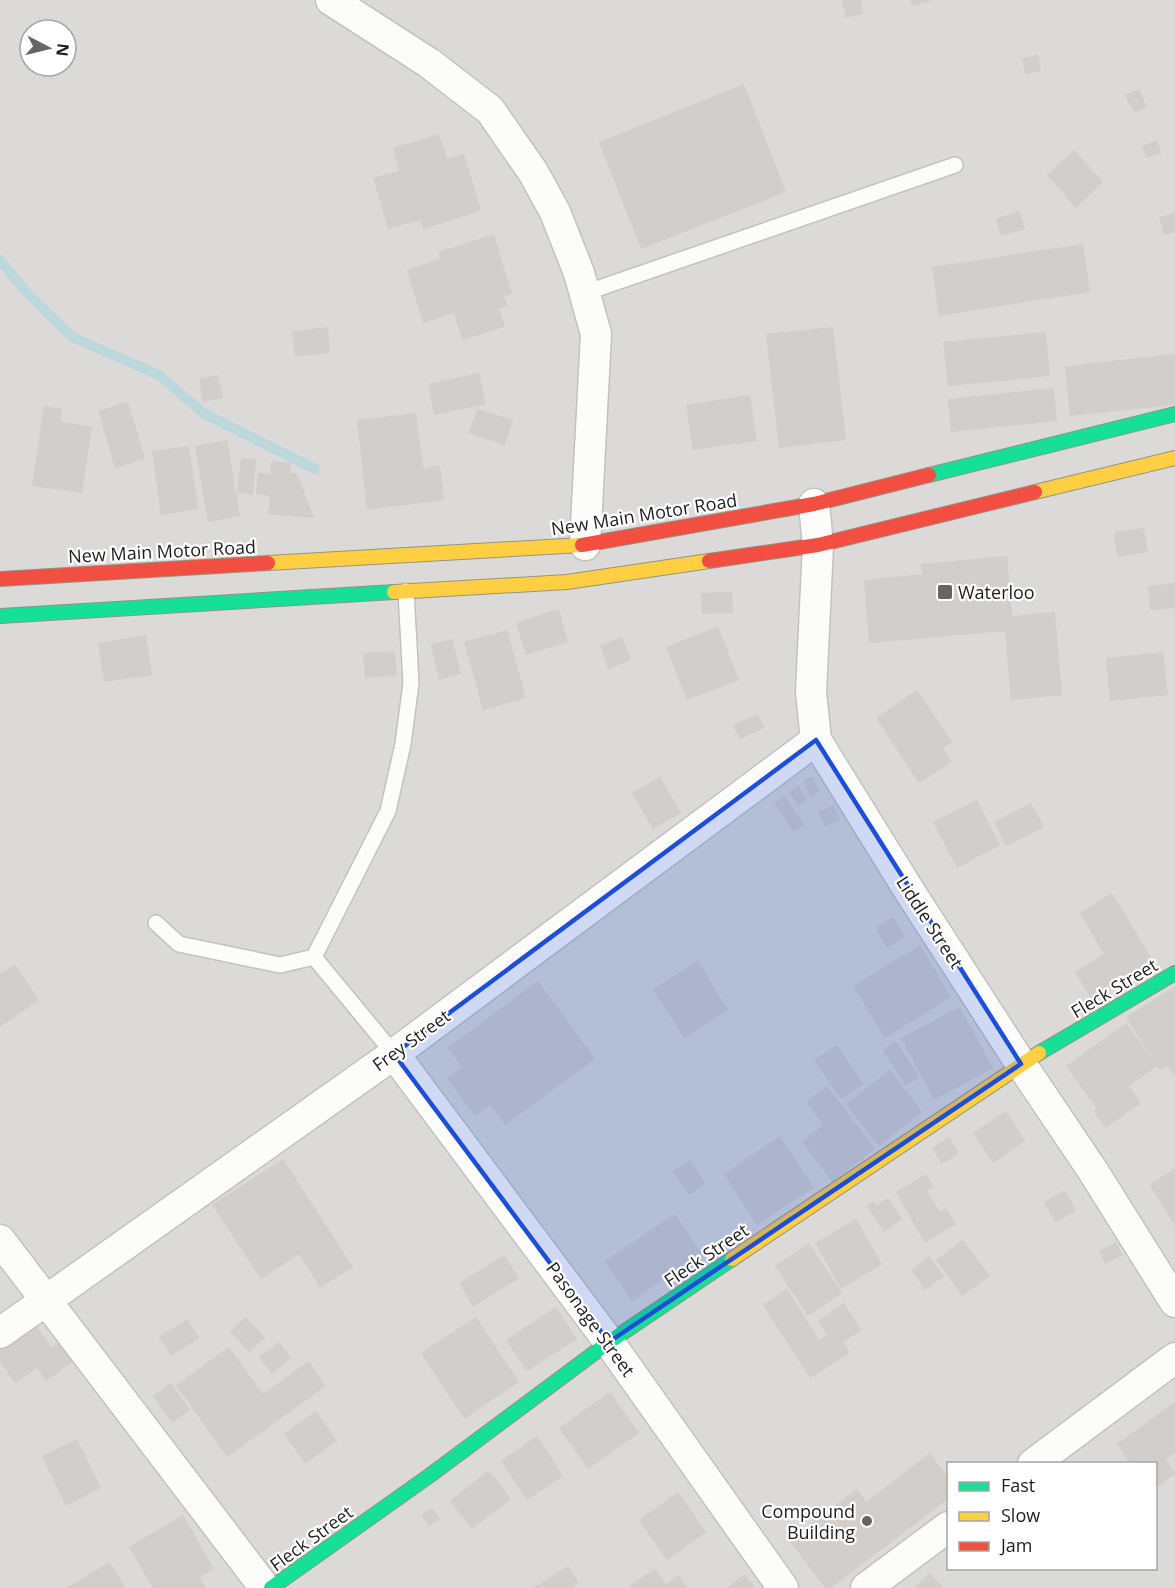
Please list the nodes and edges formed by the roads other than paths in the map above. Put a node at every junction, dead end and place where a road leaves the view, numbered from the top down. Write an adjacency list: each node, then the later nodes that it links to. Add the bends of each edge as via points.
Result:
1 (332, 0): 3 (street, via 429,63 490,110 533,171 555,212)
2 (955, 165): 3 (lane)
3 (585, 293): 7 (street, via 596,334)
4 (1175, 414): 6 (main road, New Main Motor Road)
5 (1175, 458): 8 (main road)
6 (814, 504): 7 (main road, New Main Motor Road); 8 (street, Liddle Street)
7 (585, 545): 9 (main road, New Main Motor Road)
8 (818, 545): 10 (main road, via 567,582); 12 (street, Liddle Street, via 811,692)
9 (0, 579)
10 (406, 591): 11 (main road); 14 (lane, via 411,683 388,811)
11 (0, 616)
12 (816, 740): 16 (street, Frey Street); 17 (street, Liddle Street)
13 (156, 923): 14 (lane, via 179,944 280,965)
14 (314, 957): 16 (lane)
15 (1175, 973): 17 (main road, Fleck Street)
16 (394, 1054): 19 (street, Frey Street); 22 (street, Pasonage Street)
17 (1021, 1064): 20 (street, Liddle Street); 22 (main road, Fleck Street)
18 (0, 1240): 19 (street)
19 (46, 1299): 21 (street, Frey Street); 26 (street)
20 (1175, 1302)
21 (0, 1333)
22 (609, 1342): 27 (main road, Fleck Street); 28 (street, Pasonage Street)
23 (1175, 1358): 24 (street)
24 (1036, 1462)
25 (947, 1528): 29 (street)
26 (265, 1588)
27 (272, 1588)
28 (783, 1588)
29 (866, 1588)

